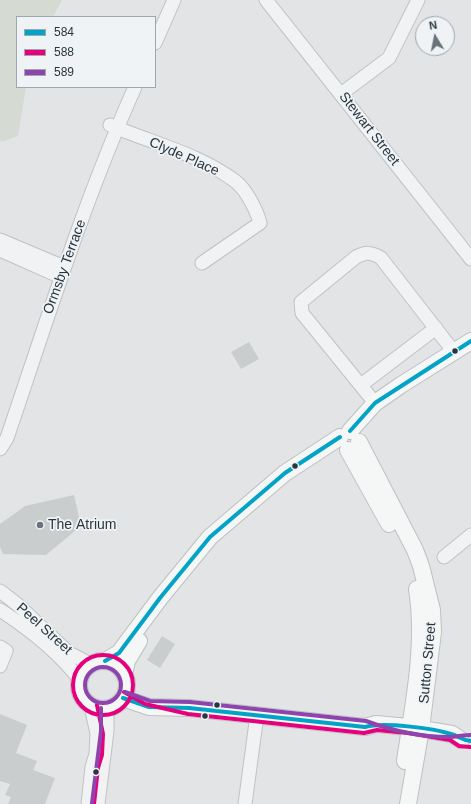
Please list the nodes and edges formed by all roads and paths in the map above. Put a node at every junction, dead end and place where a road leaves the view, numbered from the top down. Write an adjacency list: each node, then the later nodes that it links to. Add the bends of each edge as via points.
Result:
1 (166, 0): 5 (street)
2 (174, 0): 6 (street)
3 (266, 0): 9 (street, Stewart Street)
4 (418, 0): 9 (street, via 389,58)
5 (156, 22)
6 (156, 41)
7 (127, 88): 10 (street, Ormsby Terrace)
8 (134, 88): 10 (street, Ormsby Terrace)
9 (341, 94): 12 (street, Stewart Street)
10 (114, 126): 13 (street, Clyde Place, via 201,161 231,178 237,182 257,211 260,223); 14 (street, Ormsby Terrace)
11 (1, 246): 14 (street)
12 (471, 259)
13 (202, 264)
14 (59, 271): 21 (street, Ormsby Terrace); 23 (street, Ormsby Terrace, via 7,438)
15 (436, 328): 18 (street); 19 (street); 19 (street, via 380,258 367,252 356,257 301,302 301,308 302,313)
16 (471, 341): 18 (main road)
17 (471, 350): 22 (main road, via 386,405)
18 (454, 352): 20 (main road)
19 (361, 385): 20 (street)
20 (375, 403): 22 (main road)
21 (0, 434)
22 (350, 442): 29 (main road, via 285,473 210,537 160,598 119,654); 32 (main road, via 322,458 219,540 175,592 136,646 127,661); 36 (main road, Sutton Street, via 421,566 432,610 433,632 425,657)
23 (0, 449)
24 (471, 535): 25 (street)
25 (444, 557)
26 (1, 594): 29 (street, Peel Street, via 18,604 69,653)
27 (0, 610): 31 (street, Peel Street, via 49,647)
28 (0, 647): 30 (street, via 6,651)
29 (98, 663): 31 (main road, via 85,668); 32 (main road, via 120,668)
30 (0, 666)
31 (79, 679): 33 (main road, via 79,692)
32 (125, 686): 34 (main road, via 119,703); 35 (main road, via 147,698 189,708)
33 (91, 706): 34 (main road); 39 (street, via 97,734)
34 (108, 708): 40 (street)
35 (257, 715): 36 (main road, via 365,727 376,724); 41 (street)
36 (414, 733): 37 (main road, via 452,744); 38 (main road, Sutton Street)
37 (466, 740)
38 (404, 802)
39 (88, 804)
40 (98, 804)
41 (245, 804)

